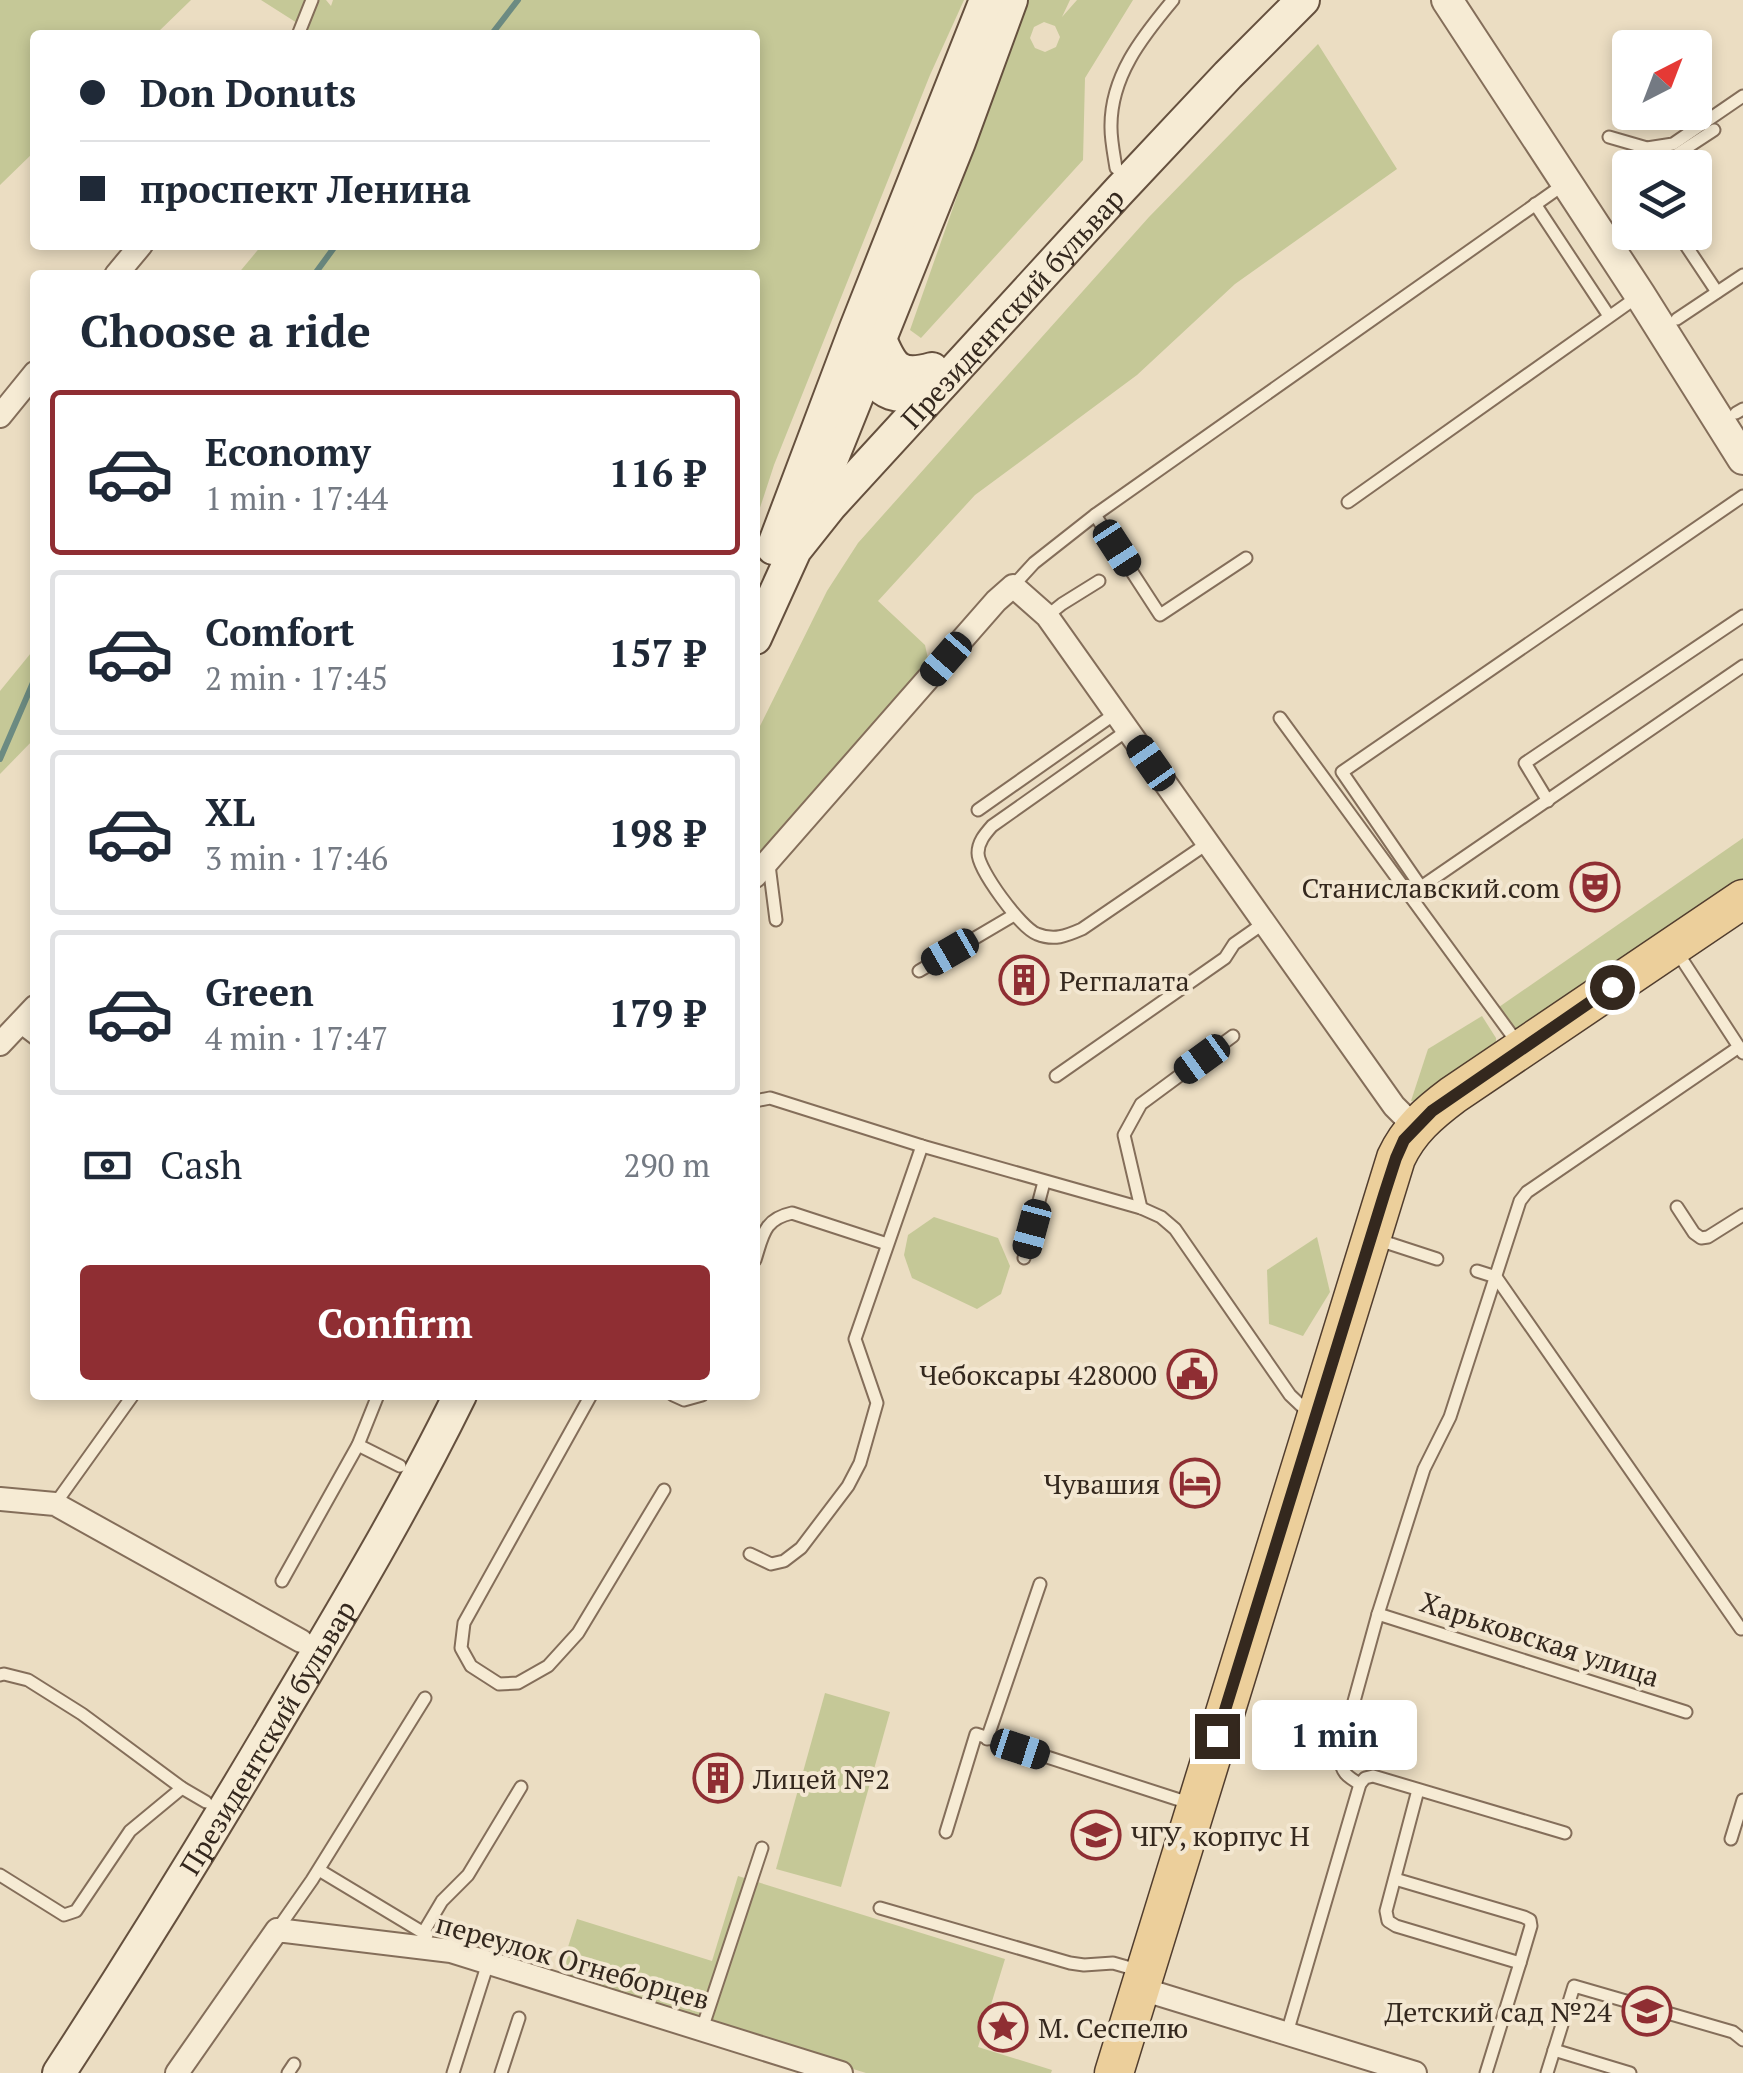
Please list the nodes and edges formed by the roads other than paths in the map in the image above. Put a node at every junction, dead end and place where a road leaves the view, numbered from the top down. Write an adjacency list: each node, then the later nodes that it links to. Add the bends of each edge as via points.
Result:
1 (312, 0): 9 (lane)
2 (986, 0): 25 (main road)
3 (1011, 0): 25 (main road, via 959,142)
4 (1173, 0): 14 (lane, via 1141,37 1118,82 1110,126)
5 (1274, 0): 14 (main road, Президентский бульвар)
6 (1303, 0): 27 (main road, Президентский бульвар)
7 (1447, 0): 15 (street)
8 (1466, 0): 24 (street)
9 (300, 30)
10 (1743, 96): 12 (lane, via 1673,144 1647,148)
11 (1714, 130): 13 (lane)
12 (1609, 137)
13 (1683, 150)
14 (1116, 168): 27 (main road, Президентский бульвар)
15 (1566, 182): 16 (lane); 22 (street)
16 (1535, 204): 23 (lane); 36 (lane)
17 (137, 250): 19 (street)
18 (1689, 250): 21 (lane)
19 (120, 270)
20 (1743, 275): 21 (lane)
21 (1717, 292): 24 (lane)
22 (1640, 295): 23 (lane); 32 (street)
23 (1609, 316): 35 (lane)
24 (1677, 319): 30 (street)
25 (868, 333): 26 (main road); 27 (main road, via 902,372); 37 (main road)
26 (868, 370): 29 (main road, via 885,390); 33 (main road)
27 (936, 376): 29 (main road, via 920,394); 37 (main road, Президентский бульвар, via 830,506)
28 (30, 379): 31 (street)
29 (906, 396): 33 (main road, Президентский бульвар)
30 (1741, 415)
31 (0, 416)
32 (1743, 459)
33 (819, 494): 37 (main road)
34 (1743, 496): 48 (lane, via 1342,772 1421,887)
35 (1348, 502)
36 (1095, 515): 38 (lane, via 1160,615); 41 (lane)
37 (784, 549): 40 (main road, Президентский бульвар); 44 (main road, Президентский бульвар)
38 (1246, 558)
39 (1099, 581): 42 (lane)
40 (760, 582)
41 (1013, 586): 42 (street); 51 (street)
42 (1047, 616): 47 (street)
43 (1743, 616): 48 (lane, via 1525,762)
44 (760, 623)
45 (1743, 666): 48 (lane)
46 (1280, 718): 62 (lane)
47 (1122, 722): 49 (lane); 50 (street); 53 (lane, via 982,838 982,867)
48 (1548, 801)
49 (978, 810)
50 (1208, 843): 53 (lane, via 1059,939 1034,934); 56 (street)
51 (762, 868): 54 (lane)
52 (1743, 899): 62 (main road)
53 (1014, 915): 58 (lane)
54 (776, 920)
55 (1743, 922): 57 (main road)
56 (1264, 923): 64 (lane); 66 (street, via 1394,1106)
57 (1683, 961): 63 (lane); 66 (main road, via 1450,1123)
58 (918, 971)
59 (26, 1032): 61 (street)
60 (1233, 1036): 70 (lane, via 1141,1104 1124,1135)
61 (0, 1044)
62 (1522, 1048): 66 (main road, via 1453,1095)
63 (1741, 1050): 78 (lane, via 1527,1192)
64 (1056, 1076)
65 (760, 1100): 67 (lane)
66 (1423, 1133): 72 (main road); 84 (main road, via 1396,1158)
67 (922, 1146): 68 (lane); 73 (lane)
68 (1044, 1182): 70 (lane); 75 (lane)
69 (1677, 1207): 71 (lane, via 1701,1238)
70 (1140, 1208): 84 (lane, via 1174,1229 1290,1395)
71 (1743, 1215)
72 (1388, 1243): 76 (lane); 84 (main road)
73 (887, 1244): 74 (lane, via 792,1213 776,1216); 90 (lane, via 855,1339 876,1402 860,1463 801,1548 771,1564)
74 (760, 1245)
75 (1024, 1258)
76 (1437, 1259)
77 (1478, 1271): 78 (lane)
78 (1496, 1276): 93 (lane); 94 (lane)
79 (128, 1400): 89 (lane)
80 (376, 1400): 85 (lane)
81 (433, 1400): 86 (main road, Президентский бульвар)
82 (457, 1400): 126 (main road, Президентский бульвар, via 334,1625)
83 (589, 1400): 87 (lane, via 464,1623 462,1648 471,1666 499,1684 518,1684 548,1666 578,1634)
84 (1323, 1420): 105 (main road)
85 (358, 1445): 86 (lane); 91 (lane)
86 (400, 1466): 95 (main road, Президентский бульвар)
87 (664, 1490)
88 (0, 1499): 89 (street)
89 (54, 1504): 95 (street)
90 (750, 1554)
91 (282, 1580)
92 (1040, 1584): 99 (lane)
93 (1378, 1614): 98 (lane, Харьковская улица); 100 (lane, via 1339,1756 1341,1770)
94 (1741, 1629)
95 (301, 1641): 103 (main road, Президентский бульвар)
96 (0, 1675): 103 (lane, via 28,1680)
97 (424, 1698): 110 (lane)
98 (1686, 1712)
99 (987, 1739): 105 (lane); 106 (lane, via 976,1734)
100 (1360, 1784): 102 (lane, via 1373,1776); 122 (lane)
101 (521, 1787): 115 (lane)
102 (1418, 1790): 107 (lane); 112 (lane)
103 (194, 1795): 111 (lane, via 130,1832 76,1910 64,1915); 125 (main road, Президентский бульвар)
104 (1743, 1800): 108 (lane)
105 (1205, 1808): 119 (main road)
106 (946, 1832)
107 (1565, 1833)
108 (1731, 1839)
109 (762, 1848): 121 (lane)
110 (319, 1870): 114 (lane); 115 (lane)
111 (0, 1875)
112 (1394, 1879): 118 (lane, via 1388,1921); 118 (lane, via 1530,1920)
113 (880, 1908): 119 (lane, via 1070,1964 1114,1963)
114 (276, 1930): 116 (street, переулок Огнеборцев); 127 (street)
115 (424, 1933): 116 (lane)
116 (451, 1952): 117 (street, переулок Огнеборцев)
117 (488, 1963): 121 (street, переулок Огнеборцев); 128 (lane)
118 (1520, 1963): 134 (lane)
119 (1152, 1983): 122 (street); 131 (main road); 132 (main road)
120 (519, 2018): 129 (lane)
121 (702, 2030): 130 (street, переулок Огнеборцев)
122 (1287, 2033): 133 (street)
123 (1743, 2040): 124 (lane, via 1574,1986)
124 (1554, 2050): 135 (lane); 136 (lane)
125 (36, 2073)
126 (59, 2073)
127 (176, 2073)
128 (453, 2073)
129 (502, 2073)
130 (841, 2073)
131 (1114, 2073)
132 (1132, 2073)
133 (1415, 2073)
134 (1486, 2073)
135 (1547, 2073)
136 (1630, 2073)

